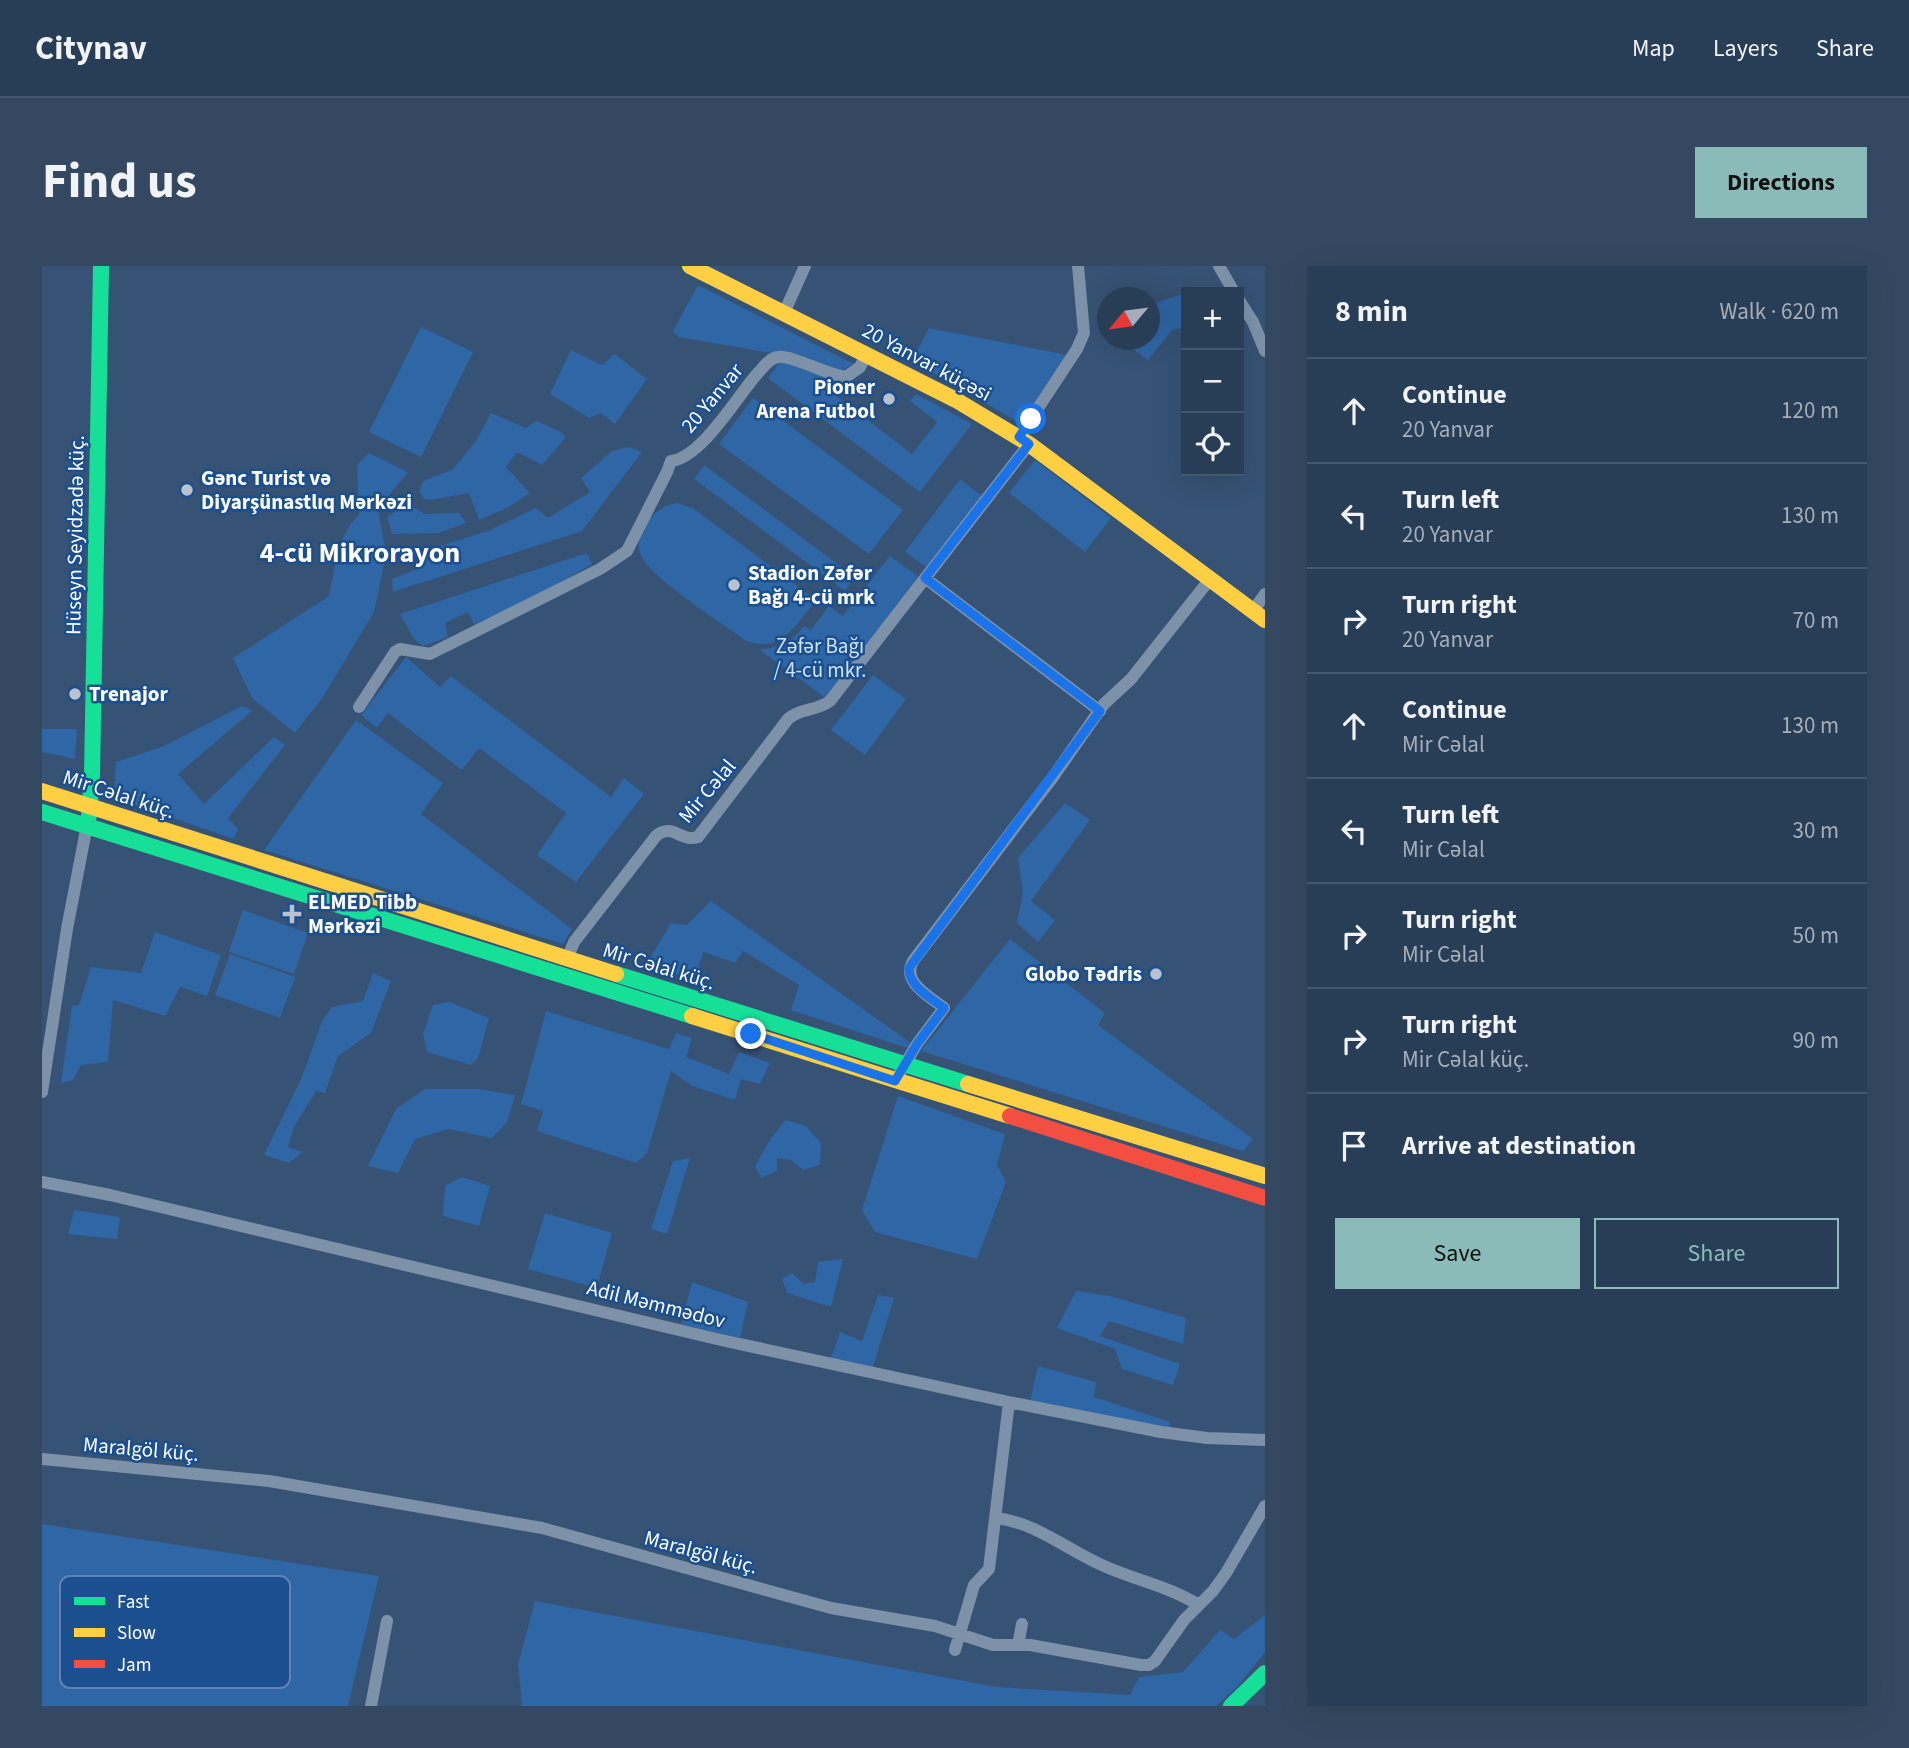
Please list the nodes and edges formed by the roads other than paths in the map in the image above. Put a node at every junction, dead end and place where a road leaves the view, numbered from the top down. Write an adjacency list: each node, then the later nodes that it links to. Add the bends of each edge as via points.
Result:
1 (101, 266): 19 (street, Hüseyn Seyidzadə küç.)
2 (690, 266): 8 (street, 20 Yanvar küçəsi)
3 (805, 266): 8 (street)
4 (1078, 266): 11 (street, via 1084,332)
5 (1219, 266): 6 (street)
6 (1231, 287)
7 (1244, 308): 9 (street)
8 (784, 313): 10 (street, 20 Yanvar küçəsi)
9 (1265, 351)
10 (867, 353): 11 (street, 20 Yanvar küçəsi); 16 (street, 20 Yanvar, via 860,368 846,377 784,357 770,360 690,454 671,461 626,551 593,574 430,654 400,649)
11 (1024, 441): 12 (street); 13 (street, 20 Yanvar küçəsi)
12 (925, 578): 17 (street); 22 (street, Mir Cəlal, via 830,701 793,715 698,837 686,839 672,830 656,836)
13 (1210, 579): 15 (street, 20 Yanvar küçəsi); 17 (street)
14 (1265, 594): 15 (street)
15 (1259, 616)
16 (359, 707)
17 (1100, 711): 23 (street, via 909,968 915,985 944,1008)
18 (42, 791): 19 (street, Mir Cəlal küç.)
19 (91, 806): 21 (street, Hüseyn Seyidzadə küç.); 22 (street, Mir Cəlal küç.)
20 (42, 812): 21 (street, Mir Cəlal küç.)
21 (87, 825): 24 (street, Mir Cəlal küç.); 25 (street)
22 (567, 959): 23 (street, Mir Cəlal küç.)
23 (904, 1064): 24 (street); 26 (street, Mir Cəlal küç.)
24 (895, 1081): 29 (street, Mir Cəlal küç.)
25 (42, 1093)
26 (1235, 1167): 27 (street, Mir Cəlal küç.); 29 (street)
27 (1265, 1176)
28 (42, 1182): 31 (street, Adil Məmmədov)
29 (1229, 1186): 30 (street, Mir Cəlal küç.)
30 (1265, 1198)
31 (1009, 1402): 32 (street, Adil Məmmədov, via 1170,1433); 35 (street)
32 (1265, 1440)
33 (42, 1459): 39 (street, Maralgöl küç., via 269,1481 542,1528 831,1608)
34 (1265, 1506): 36 (street, Maralgöl küç., via 1233,1563)
35 (996, 1518): 36 (street, via 1037,1529 1100,1564 1168,1588); 39 (street, via 989,1569 974,1586)
36 (1199, 1605): 40 (street, Maralgöl küç., via 1149,1665)
37 (387, 1621): 43 (street)
38 (1021, 1624): 40 (street)
39 (959, 1634): 40 (street, Maralgöl küç., via 993,1645); 41 (street)
40 (1018, 1644)
41 (955, 1650)
42 (1265, 1674): 44 (street); 45 (street)
43 (370, 1706)
44 (1231, 1706)
45 (1244, 1706)

